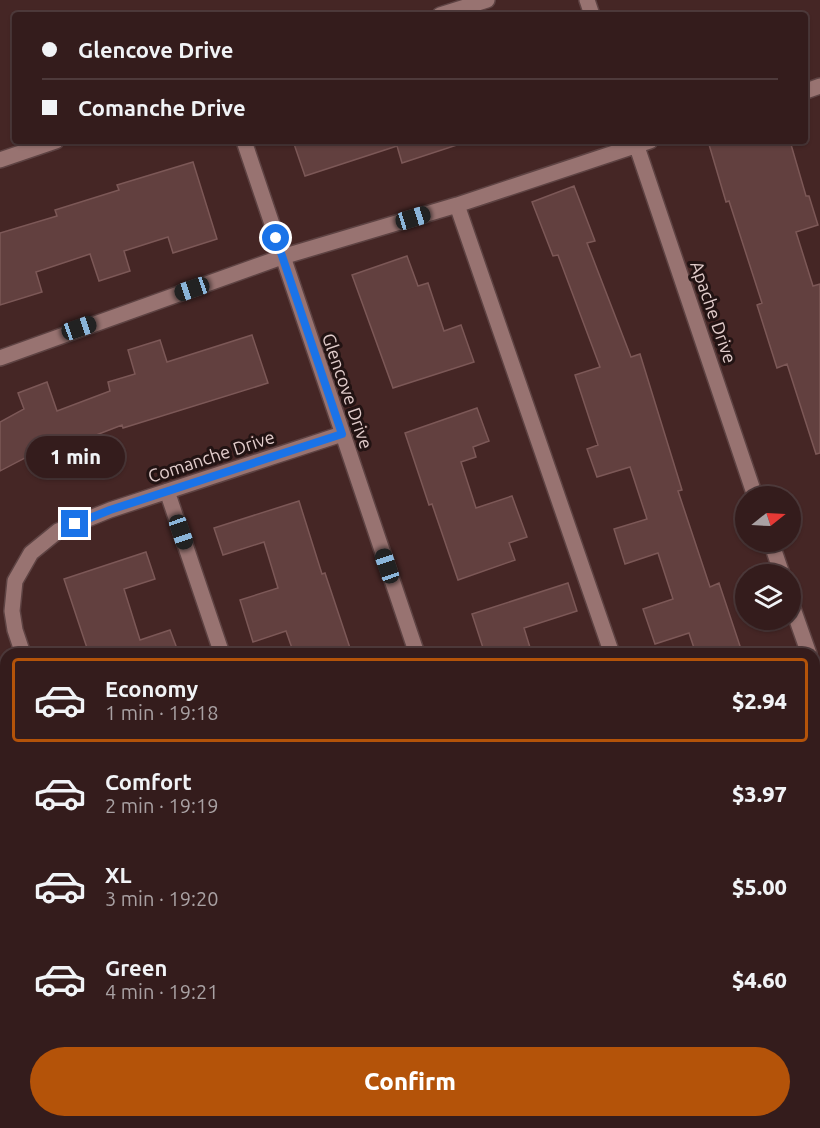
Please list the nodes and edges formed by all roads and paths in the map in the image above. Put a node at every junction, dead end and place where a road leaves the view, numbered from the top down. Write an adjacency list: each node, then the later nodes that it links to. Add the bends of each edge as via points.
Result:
1 (487, 0): 2 (street)
2 (449, 12)
3 (47, 144): 7 (street)
4 (245, 144): 9 (street, Glencove Drive)
5 (634, 144): 8 (street)
6 (641, 144): 12 (street, Apache Drive)
7 (0, 160)
8 (457, 205): 9 (street); 18 (street)
9 (282, 257): 10 (street); 11 (street, Glencove Drive)
10 (0, 358)
11 (342, 434): 13 (street, Comanche Drive); 17 (street, Glencove Drive)
12 (752, 486)
13 (167, 491): 15 (street, Comanche Drive, via 58,531 31,553 15,581 12,610); 16 (street)
14 (801, 630): 19 (street)
15 (21, 648)
16 (220, 648)
17 (415, 648)
18 (610, 648)
19 (807, 648)

